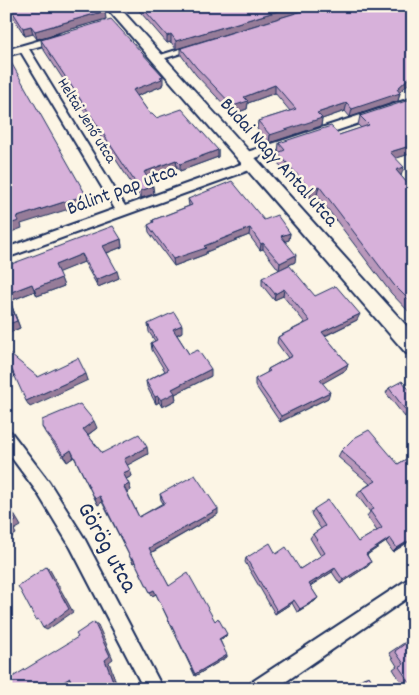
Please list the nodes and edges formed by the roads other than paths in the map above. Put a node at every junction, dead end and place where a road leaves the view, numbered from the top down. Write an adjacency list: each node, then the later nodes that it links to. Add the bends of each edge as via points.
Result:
1 (116, 16): 6 (street, Budai Nagy Antal utca)
2 (69, 35): 4 (street)
3 (205, 44): 6 (street)
4 (23, 48): 5 (street); 9 (street, Heltai Jenő utca)
5 (6, 53)
6 (156, 58): 8 (street, Budai Nagy Antal utca)
7 (413, 101): 8 (street, Bálint pap utca)
8 (248, 161): 9 (street, Bálint pap utca); 11 (street, Budai Nagy Antal utca)
9 (122, 211): 10 (street, Bálint pap utca)
10 (6, 253)
11 (413, 347)
12 (6, 437): 14 (street, Görög utca, via 43,487 77,542)
13 (413, 584): 15 (street)
14 (154, 689)
15 (259, 689)

